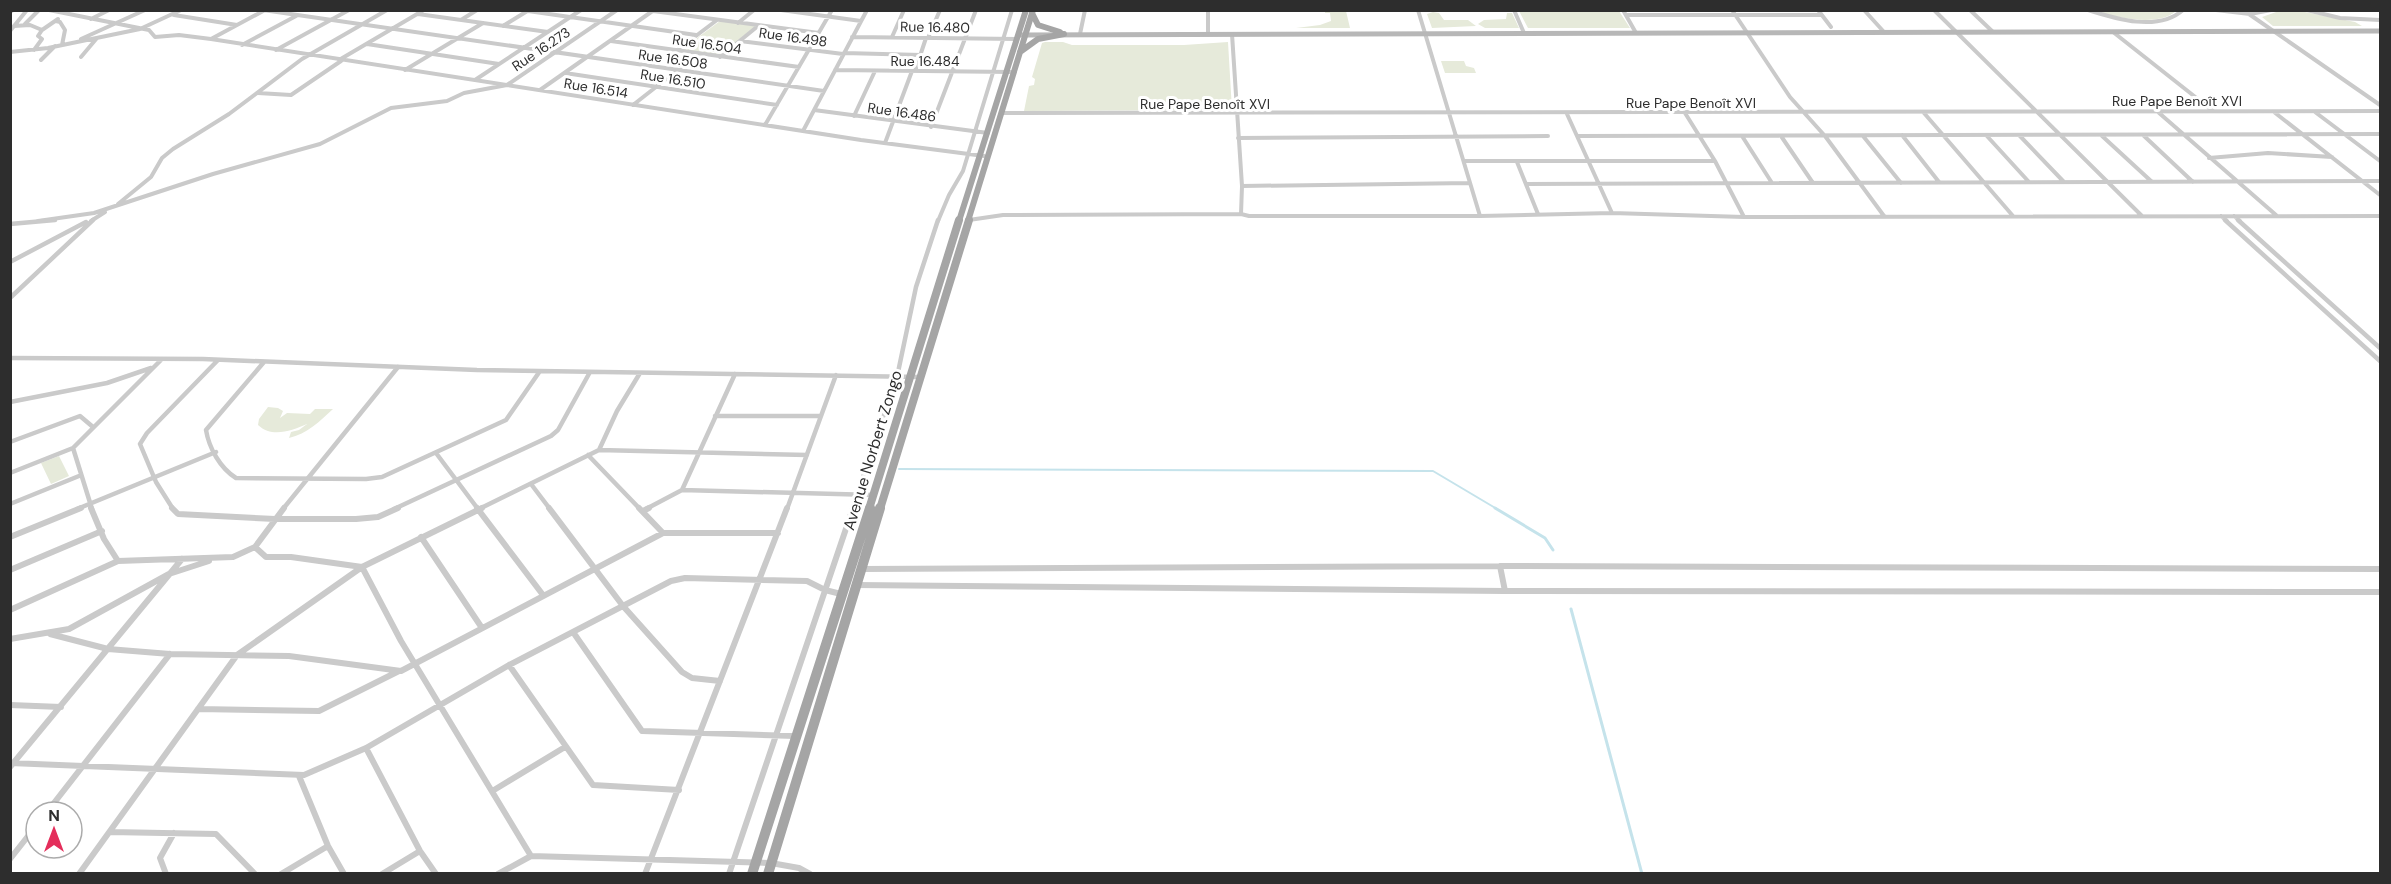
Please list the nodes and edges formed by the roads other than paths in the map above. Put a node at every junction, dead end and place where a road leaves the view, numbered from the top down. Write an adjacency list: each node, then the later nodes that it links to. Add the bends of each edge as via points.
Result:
1 (27, 10): 65 (street)
2 (39, 10): 61 (street)
3 (49, 10): 43 (street, Rue 16.514)
4 (108, 10): 51 (street)
5 (145, 10): 62 (street)
6 (181, 10): 45 (street)
7 (349, 10): 52 (street)
8 (387, 10): 63 (street)
9 (424, 10): 44 (street)
10 (477, 10): 53 (street)
11 (581, 10): 49 (street)
12 (617, 10): 57 (street, Rue 16.273)
13 (754, 10): 60 (street)
14 (782, 10): 50 (street)
15 (832, 10): 50 (street)
16 (867, 10): 58 (street)
17 (904, 10): 93 (street)
18 (940, 10): 96 (street)
19 (976, 10): 97 (street)
20 (1012, 10): 99 (street)
21 (1085, 10): 87 (street)
22 (1208, 10): 88 (street)
23 (1418, 10): 81 (street)
24 (1514, 10): 82 (street)
25 (1623, 10): 47 (street)
26 (1732, 10): 48 (street)
27 (1864, 10): 76 (street)
28 (1934, 10): 77 (street)
29 (1970, 10): 78 (street)
30 (2088, 10): 31 (street, via 2146,21 2169,20)
31 (2183, 10)
32 (2216, 10): 42 (street)
33 (2230, 10): 42 (street)
34 (2258, 10): 42 (street)
35 (2271, 10): 42 (street)
36 (2307, 10): 55 (street, via 2340,18)
37 (264, 11): 46 (street); 64 (street)
38 (528, 11): 49 (street); 66 (street)
39 (653, 11): 54 (street); 67 (street)
40 (1030, 11): 86 (main road, via 1038,25); 91 (main road)
41 (1819, 13): 48 (street); 69 (street)
42 (2248, 13): 73 (street)
43 (64, 14): 51 (street, Rue 16.514); 56 (street)
44 (418, 14): 53 (street); 70 (street)
45 (172, 15): 64 (street); 71 (street)
46 (297, 15): 52 (street); 105 (street)
47 (1626, 15): 48 (street); 83 (street)
48 (1735, 15): 75 (street)
49 (571, 17): 57 (street); 80 (street)
50 (829, 17): 58 (street); 85 (street)
51 (90, 19): 62 (street, Rue 16.514)
52 (332, 20): 63 (street); 109 (street)
53 (461, 20): 59 (street)
54 (717, 20): 60 (street); 90 (street)
55 (2380, 20)
56 (56, 21): 72 (street); 104 (street, via 65,27)
57 (601, 21): 67 (street); 113 (street, Rue 16.273)
58 (861, 21): 92 (street)
59 (483, 23): 66 (street); 95 (street)
60 (738, 23): 68 (street)
61 (26, 24): 65 (street); 72 (street)
62 (115, 24): 71 (street, Rue 16.514); 102 (street)
63 (363, 24): 70 (street, Rue 16.508); 120 (street)
64 (237, 25): 98 (street)
65 (14, 26): 79 (street)
66 (503, 26): 80 (street)
67 (632, 26): 90 (street); 101 (street)
68 (758, 26): 85 (street); 100 (street)
69 (1831, 27)
70 (393, 28): 95 (street, Rue 16.508); 103 (street)
71 (141, 29): 94 (street); 98 (street, Rue 16.514, via 152,31 155,37)
72 (42, 30): 108 (street)
73 (2272, 30): 74 (main road); 78 (main road); 84 (main road); 146 (street)
74 (2380, 30)
75 (1745, 31): 76 (main road); 83 (main road); 157 (street, via 1790,97)
76 (1883, 31): 77 (main road)
77 (1955, 31): 78 (main road); 151 (street)
78 (1992, 31): 84 (main road)
79 (10, 32)
80 (548, 32): 107 (street)
81 (1423, 32): 82 (main road); 88 (main road); 89 (main road); 155 (street)
82 (1524, 32): 83 (main road)
83 (1635, 32)
84 (2113, 32): 153 (street)
85 (819, 33): 110 (street)
86 (1062, 33): 87 (main road); 91 (main road); 114 (main road, via 1038,39)
87 (1080, 33): 88 (main road)
88 (1208, 33): 89 (main road)
89 (1232, 34): 160 (street)
90 (696, 35): 111 (street)
91 (1021, 35): 99 (street, Rue 16.480); 114 (main road, Avenue Norbert Zongo); 135 (main road, Avenue Norbert Zongo)
92 (852, 37): 93 (street, Rue 16.480); 118 (street)
93 (892, 37): 96 (street, Rue 16.480)
94 (97, 38): 102 (street); 121 (street)
95 (458, 38): 107 (street, Rue 16.508); 116 (street)
96 (927, 38): 97 (street, Rue 16.480); 119 (street)
97 (965, 38): 99 (street, Rue 16.480); 133 (street)
98 (211, 39): 105 (street, Rue 16.514)
99 (1003, 39): 134 (street)
100 (740, 40): 110 (street, Rue 16.498); 123 (street)
101 (611, 41): 111 (street, Rue 16.504); 122 (street)
102 (70, 44): 104 (street)
103 (367, 44): 116 (street); 125 (street)
104 (62, 45): 106 (street)
105 (242, 45): 109 (street, Rue 16.514)
106 (55, 46): 108 (street); 124 (street)
107 (524, 48): 113 (street, Rue 16.508); 126 (street)
108 (34, 50): 112 (street)
109 (275, 50): 120 (street, Rue 16.514)
110 (809, 50): 118 (street, Rue 16.498); 127 (street)
111 (676, 51): 117 (street, Rue 16.504)
112 (19, 52): 115 (street)
113 (556, 52): 122 (street, Rue 16.508); 138 (street, Rue 16.273)
114 (1020, 52): 135 (main road, Avenue Norbert Zongo)
115 (10, 53)
116 (432, 54): 126 (street); 128 (street)
117 (698, 54): 123 (street, Rue 16.504); 129 (street)
118 (843, 54): 119 (street); 130 (street)
119 (921, 55): 132 (street)
120 (308, 56): 125 (street, Rue 16.514); 143 (street)
121 (81, 57)
122 (587, 57): 129 (street, Rue 16.508); 136 (street)
123 (720, 57): 127 (street, Rue 16.504)
124 (41, 60)
125 (340, 60): 128 (street, Rue 16.514); 143 (street, via 292,94)
126 (500, 64): 137 (street)
127 (799, 67): 139 (street)
128 (405, 70): 137 (street, Rue 16.514)
129 (677, 70): 139 (street, Rue 16.508); 140 (street)
130 (835, 70): 131 (street, Rue 16.484); 142 (street)
131 (875, 71): 132 (street, Rue 16.484); 161 (street)
132 (914, 71): 133 (street, Rue 16.484); 162 (street)
133 (953, 72): 134 (street, Rue 16.484); 164 (street)
134 (992, 72): 135 (street, Rue 16.484); 166 (street)
135 (1011, 72): 154 (main road, Avenue Norbert Zongo); 167 (main road, Avenue Norbert Zongo)
136 (565, 73): 140 (street, Rue 16.510); 141 (street)
137 (475, 80): 138 (street, Rue 16.514)
138 (507, 85): 141 (street, Rue 16.514); 218 (street, via 464,93 447,101 391,108 320,144)
139 (788, 86): 142 (street, Rue 16.508); 145 (street)
140 (656, 87): 144 (street); 145 (street, Rue 16.510)
141 (540, 90): 144 (street, Rue 16.514)
142 (824, 91): 147 (street)
143 (256, 93): 218 (street, via 167,153 151,177)
144 (633, 105): 163 (street, Rue 16.514)
145 (777, 105): 163 (street)
146 (2380, 105)
147 (814, 110): 161 (street, Rue 16.486); 165 (street)
148 (2272, 111): 149 (street, Rue Pape Benoît XVI); 153 (street, Rue Pape Benoît XVI); 177 (street)
149 (2314, 111): 150 (street, Rue Pape Benoît XVI); 178 (street)
150 (2380, 111)
151 (2037, 112): 152 (street, Rue Pape Benoît XVI); 158 (street, Rue Pape Benoît XVI); 173 (street)
152 (2158, 112): 153 (street, Rue Pape Benoît XVI); 176 (street)
153 (2214, 112)
154 (1001, 113): 160 (street, Rue Pape Benoît XVI); 190 (main road, Avenue Norbert Zongo)
155 (1450, 113): 159 (street, Rue Pape Benoît XVI); 160 (street, Rue Pape Benoît XVI); 179 (street)
156 (1685, 113): 157 (street, Rue Pape Benoît XVI); 159 (street, Rue Pape Benoît XVI); 182 (street)
157 (1807, 113): 158 (street, Rue Pape Benoît XVI); 185 (street)
158 (1924, 113): 170 (street)
159 (1567, 114): 181 (street)
160 (1236, 115): 187 (street)
161 (854, 116): 162 (street, Rue 16.486)
162 (893, 122): 164 (street, Rue 16.486); 188 (street)
163 (765, 124): 165 (street, Rue 16.514)
164 (931, 127): 166 (street, Rue 16.486)
165 (803, 131): 188 (street, Rue 16.514)
166 (974, 132): 167 (street, Rue 16.486); 189 (street)
167 (988, 133): 190 (main road, Avenue Norbert Zongo)
168 (2380, 134): 178 (street)
169 (1902, 135): 170 (street); 186 (street); 200 (street)
170 (1943, 135): 171 (street); 201 (street)
171 (1986, 135): 172 (street); 202 (street)
172 (2019, 135): 173 (street); 203 (street)
173 (2061, 135): 174 (street); 204 (street)
174 (2101, 135): 175 (street); 205 (street)
175 (2143, 135): 176 (street); 206 (street)
176 (2184, 135): 177 (street); 192 (street)
177 (2302, 135): 178 (street); 191 (street)
178 (2345, 135): 196 (street)
179 (1457, 136): 180 (street); 187 (street); 193 (street)
180 (1548, 136)
181 (1578, 136): 182 (street); 194 (street)
182 (1699, 136): 183 (street); 195 (street)
183 (1742, 136): 184 (street); 210 (street)
184 (1781, 136): 185 (street); 211 (street)
185 (1825, 136): 186 (street); 212 (street)
186 (1863, 136): 213 (street)
187 (1238, 138): 216 (street)
188 (885, 143): 189 (street, Rue 16.514)
189 (967, 155): 190 (street, Rue 16.514); 250 (street, via 960,180 940,217 908,315)
190 (985, 156): 232 (main road, Avenue Norbert Zongo); 251 (main road, Avenue Norbert Zongo, via 961,212)
191 (2332, 157): 192 (street, via 2268,153); 198 (street)
192 (2209, 158): 207 (street)
193 (1464, 161): 197 (street); 208 (street)
194 (1589, 161): 195 (street); 197 (street); 215 (street)
195 (1715, 161): 209 (street)
196 (2380, 161)
197 (1517, 162): 214 (street)
198 (2363, 181): 199 (street); 207 (street); 217 (street)
199 (2380, 181)
200 (1939, 182): 201 (street); 213 (street)
201 (1984, 182): 202 (street); 225 (street)
202 (2029, 182): 203 (street)
203 (2064, 182): 204 (street)
204 (2108, 182): 205 (street); 226 (street)
205 (2151, 182): 206 (street)
206 (2193, 182): 207 (street)
207 (2238, 182): 229 (street)
208 (1470, 183): 216 (street); 223 (street)
209 (1727, 183): 210 (street); 215 (street); 231 (street)
210 (1772, 183): 211 (street)
211 (1813, 183): 212 (street)
212 (1860, 183): 213 (street); 224 (street)
213 (1901, 183)
214 (1526, 184): 215 (street); 222 (street)
215 (1599, 184): 220 (street)
216 (1242, 186): 221 (street)
217 (2380, 195)
218 (114, 206): 219 (street); 233 (street, via 76,218)
219 (103, 213): 234 (street); 235 (street)
220 (1612, 213): 222 (street); 231 (street)
221 (1241, 214): 223 (street); 232 (street, via 1003,215)
222 (1538, 214): 223 (street)
223 (1480, 216)
224 (1884, 216): 225 (street); 231 (street)
225 (2013, 216): 226 (street)
226 (2142, 216): 227 (street)
227 (2221, 216): 228 (street); 240 (street)
228 (2234, 216): 229 (street); 236 (street)
229 (2277, 216): 230 (street)
230 (2380, 216)
231 (1744, 217)
232 (969, 220): 251 (main road, Avenue Norbert Zongo)
233 (10, 224)
234 (10, 262)
235 (10, 298)
236 (2380, 348)
237 (13, 358): 238 (street); 242 (street)
238 (161, 360): 239 (street); 243 (street)
239 (218, 360): 241 (street); 268 (street, via 141,441)
240 (2380, 361)
241 (264, 363): 244 (street); 262 (street, via 207,428)
242 (10, 364)
243 (153, 368): 254 (street, via 106,383); 257 (street)
244 (398, 368): 245 (street); 269 (street)
245 (540, 371): 246 (street); 263 (street, via 509,419)
246 (590, 372): 247 (street); 270 (street, via 551,436)
247 (640, 373): 248 (street); 260 (street)
248 (735, 374): 249 (street); 255 (street)
249 (836, 375): 250 (street); 256 (street)
250 (897, 377): 251 (street); 252 (street)
251 (915, 377): 253 (main road, Avenue Norbert Zongo); 295 (main road, Avenue Norbert Zongo)
252 (890, 399): 253 (street); 274 (street)
253 (903, 399): 275 (main road, Avenue Norbert Zongo)
254 (10, 402)
255 (715, 416): 256 (street); 261 (street)
256 (820, 416): 264 (street)
257 (93, 427): 258 (street, via 80,416); 259 (street)
258 (10, 442)
259 (73, 448): 266 (street); 267 (street)
260 (599, 450): 261 (street); 265 (street)
261 (699, 451): 264 (street); 272 (street)
262 (216, 452): 268 (street); 269 (street, via 236,478)
263 (436, 453): 269 (street, via 378,478); 270 (street)
264 (807, 455): 273 (street)
265 (588, 456): 271 (street); 279 (street)
266 (10, 473)
267 (79, 476): 276 (street); 277 (street)
268 (155, 478): 277 (street); 280 (street, via 178,514)
269 (307, 479): 280 (street)
270 (457, 479): 278 (street); 280 (street, via 372,518)
271 (531, 484): 278 (street); 292 (street)
272 (682, 490): 273 (street); 279 (street)
273 (793, 492): 274 (street); 283 (street)
274 (856, 495): 275 (street); 301 (street)
275 (874, 495): 294 (main road, Avenue Norbert Zongo)
276 (10, 504)
277 (91, 504): 281 (street); 284 (street)
278 (478, 509): 285 (street); 304 (street)
279 (643, 511): 282 (street)
280 (275, 519): 286 (street)
281 (102, 531): 289 (street); 296 (street)
282 (663, 533): 283 (street); 292 (street)
283 (778, 533): 298 (street)
284 (10, 537)
285 (422, 537): 290 (street); 307 (street)
286 (255, 547): 287 (street, via 233,557); 290 (street, via 266,557)
287 (216, 558): 288 (street); 297 (street)
288 (182, 559): 289 (street); 297 (street)
289 (118, 561): 306 (street)
290 (362, 567): 313 (street); 314 (street)
291 (1500, 567): 293 (street); 295 (street); 302 (street)
292 (597, 568): 304 (street); 305 (street)
293 (2380, 568)
294 (849, 569): 295 (street); 300 (main road, Avenue Norbert Zongo)
295 (861, 569): 299 (main road, Avenue Norbert Zongo)
296 (10, 570)
297 (169, 574): 309 (street, via 86,621); 311 (street)
298 (759, 580): 301 (street, via 807,581); 305 (street, via 680,579); 317 (street)
299 (857, 585): 300 (street); 302 (street); 344 (main road, Avenue Norbert Zongo)
300 (843, 589): 301 (street); 324 (main road, Avenue Norbert Zongo)
301 (825, 590): 323 (street)
302 (1505, 591): 303 (street)
303 (2380, 592)
304 (543, 595): 307 (street)
305 (623, 606): 308 (street); 317 (street, via 682,672 692,678)
306 (10, 610)
307 (482, 627): 314 (street)
308 (573, 632): 315 (street); 322 (street, via 639,729)
309 (50, 634): 310 (street); 311 (street)
310 (10, 639)
311 (108, 649): 312 (street); 320 (street)
312 (170, 654): 313 (street); 328 (street)
313 (237, 655): 316 (street, via 289,656); 321 (street)
314 (414, 663): 316 (street); 319 (street)
315 (509, 665): 319 (street); 325 (street)
316 (401, 671): 321 (street, via 319,711)
317 (720, 681): 322 (street)
318 (10, 705): 320 (street)
319 (439, 706): 326 (street); 331 (street)
320 (61, 707): 327 (street)
321 (198, 709): 329 (street)
322 (700, 733): 323 (street); 332 (street)
323 (776, 736): 324 (street); 342 (street)
324 (795, 736): 343 (main road, Avenue Norbert Zongo)
325 (565, 747): 331 (street); 332 (street, via 593,786)
326 (366, 748): 330 (street); 338 (street)
327 (12, 764): 328 (street)
328 (83, 765): 329 (street); 333 (street)
329 (155, 768): 330 (street); 334 (street)
330 (298, 776): 337 (street)
331 (494, 790): 339 (street)
332 (678, 790): 341 (street)
333 (56, 800)
334 (110, 832): 335 (street); 345 (street)
335 (174, 833): 346 (street, via 160,858); 347 (street, via 216,834)
336 (24, 841): 340 (street)
337 (328, 846): 348 (street); 349 (street)
338 (420, 851): 350 (street); 351 (street)
339 (531, 856): 341 (street); 352 (street)
340 (10, 859)
341 (650, 861): 342 (street); 353 (street)
342 (733, 861): 343 (street); 354 (street)
343 (756, 862): 344 (street); 355 (main road, Avenue Norbert Zongo)
344 (771, 863): 356 (main road, Avenue Norbert Zongo); 357 (street)
345 (79, 873)
346 (166, 873)
347 (255, 873)
348 (281, 873)
349 (344, 873)
350 (382, 873)
351 (436, 873)
352 (498, 873)
353 (645, 873)
354 (729, 873)
355 (752, 873)
356 (768, 873)
357 (810, 873)

